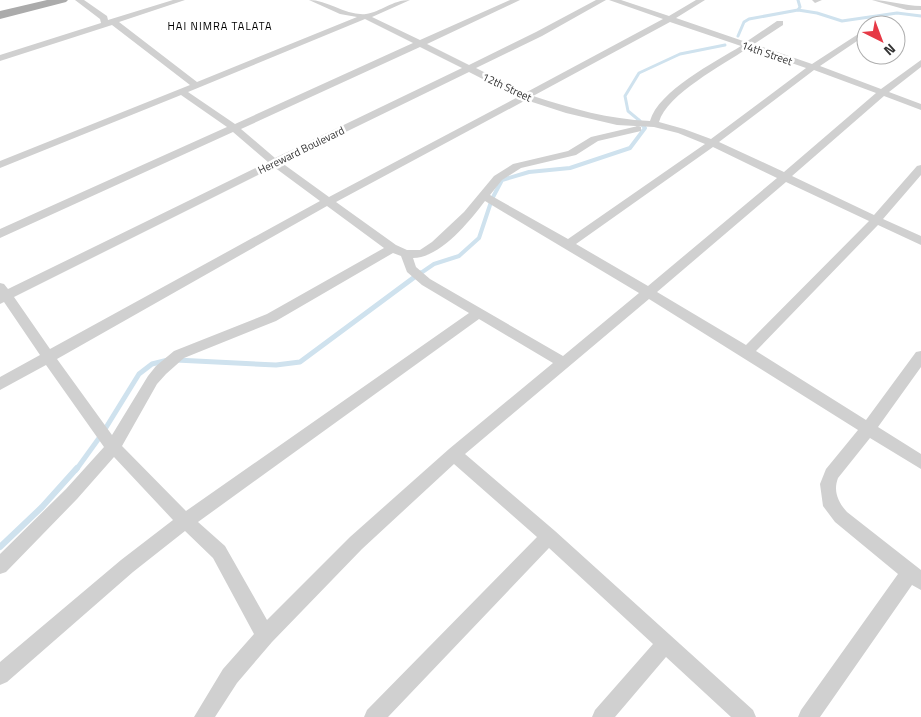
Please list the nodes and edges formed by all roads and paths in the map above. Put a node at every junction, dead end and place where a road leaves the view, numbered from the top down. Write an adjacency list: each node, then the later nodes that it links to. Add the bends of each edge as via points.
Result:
1 (62, 0): 12 (main road)
2 (79, 0): 15 (street)
3 (181, 0): 15 (street)
4 (313, 0): 13 (street, 12th Street, via 343,12)
5 (406, 0): 13 (street)
6 (516, 0): 18 (street)
7 (602, 0): 22 (street, Hereward Boulevard)
8 (613, 0): 14 (street, 14th Street)
9 (701, 0): 14 (street)
10 (876, 0): 11 (street)
11 (921, 8)
12 (0, 15)
13 (365, 16): 18 (street, 12th Street); 24 (street)
14 (669, 20): 19 (street, 14th Street); 27 (street)
15 (109, 22): 20 (street); 24 (street, via 131,34)
16 (780, 23): 19 (street)
17 (856, 39): 23 (street)
18 (419, 43): 22 (street, 12th Street); 30 (street)
19 (746, 45): 23 (street, 14th Street); 29 (street, via 672,94 657,113)
20 (0, 58)
21 (921, 63): 26 (street)
22 (469, 68): 27 (street, 12th Street); 32 (street, Hereward Boulevard)
23 (812, 68): 26 (street, 14th Street); 31 (street)
24 (196, 85): 25 (street)
25 (181, 91): 30 (street); 33 (street)
26 (882, 93): 28 (street, 14th Street); 35 (street)
27 (526, 97): 29 (street, 12th Street, via 569,112 616,122); 37 (street)
28 (921, 108)
29 (659, 125): 31 (street, 12th Street); 36 (street, via 612,134 586,143 572,153 517,166 498,178)
30 (233, 127): 32 (street); 39 (street)
31 (712, 143): 35 (street, 12th Street); 41 (street)
32 (275, 163): 37 (street); 45 (street, Hereward Boulevard)
33 (0, 165)
34 (921, 168): 38 (street)
35 (785, 177): 38 (street, 12th Street); 44 (street)
36 (483, 195): 41 (street); 43 (street, via 468,215 436,245 422,254)
37 (329, 201): 42 (street); 48 (street)
38 (875, 220): 40 (street, 12th Street); 47 (street)
39 (0, 234)
40 (921, 241)
41 (568, 244): 44 (street)
42 (392, 248): 43 (street); 53 (street, via 273,317 170,360 153,380)
43 (406, 254): 46 (street, via 417,275)
44 (649, 292): 47 (street); 50 (street)
45 (2, 294): 48 (street)
46 (478, 313): 50 (street); 56 (street)
47 (748, 352): 52 (street)
48 (49, 356): 51 (street); 53 (street, via 102,435)
49 (921, 356): 52 (street)
50 (564, 363): 54 (street)
51 (0, 384)
52 (869, 428): 55 (street); 59 (street, via 832,474 828,484 831,506)
53 (114, 446): 56 (street); 58 (street, via 88,478)
54 (454, 454): 57 (street); 60 (street, via 356,543)
55 (921, 462)
56 (185, 521): 60 (street, via 219,552); 62 (street, via 127,566)
57 (550, 538): 61 (street); 64 (street)
58 (0, 566)
59 (915, 577): 67 (street)
60 (265, 635): 63 (street, via 230,676)
61 (666, 644): 65 (street); 66 (street)
62 (0, 675)
63 (204, 717)
64 (374, 717)
65 (602, 717)
66 (746, 717)
67 (808, 717)

